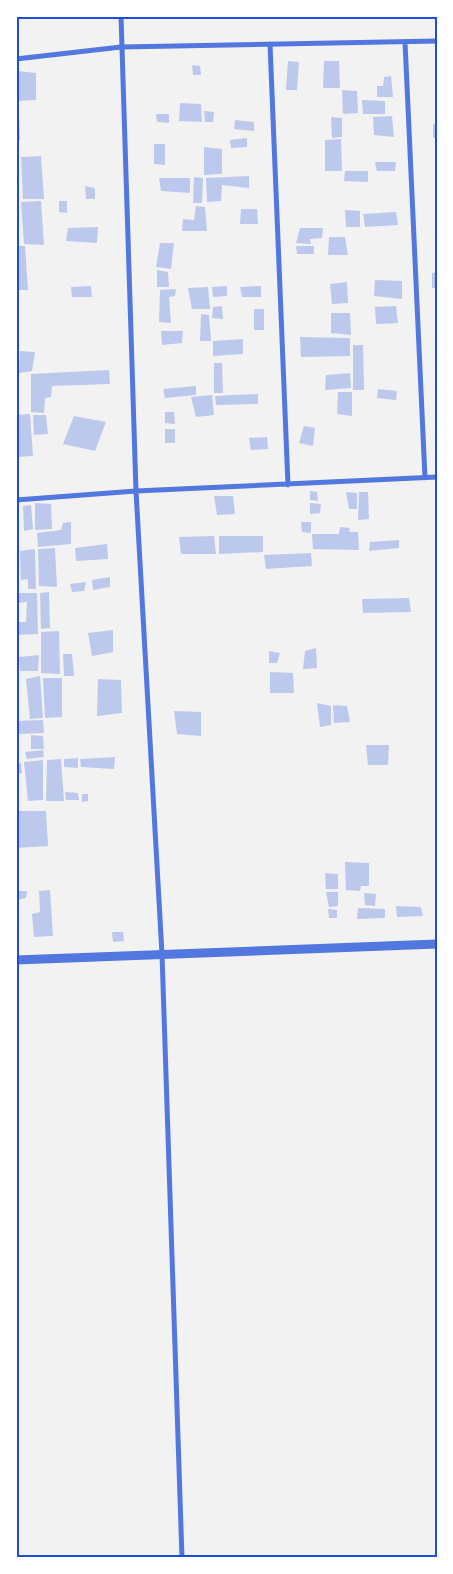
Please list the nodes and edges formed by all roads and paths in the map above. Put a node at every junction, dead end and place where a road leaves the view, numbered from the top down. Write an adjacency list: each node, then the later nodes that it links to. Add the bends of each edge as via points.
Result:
1 (121, 16): 5 (street)
2 (437, 40): 3 (street)
3 (405, 42): 4 (street); 8 (street)
4 (270, 44): 5 (street); 9 (street)
5 (121, 47): 6 (street); 10 (street)
6 (16, 59)
7 (437, 477): 8 (street)
8 (425, 478): 9 (street)
9 (288, 485): 10 (street)
10 (136, 491): 11 (street); 13 (street)
11 (16, 500)
12 (437, 944): 13 (street)
13 (162, 954): 14 (street); 15 (street)
14 (16, 960)
15 (182, 1558)

